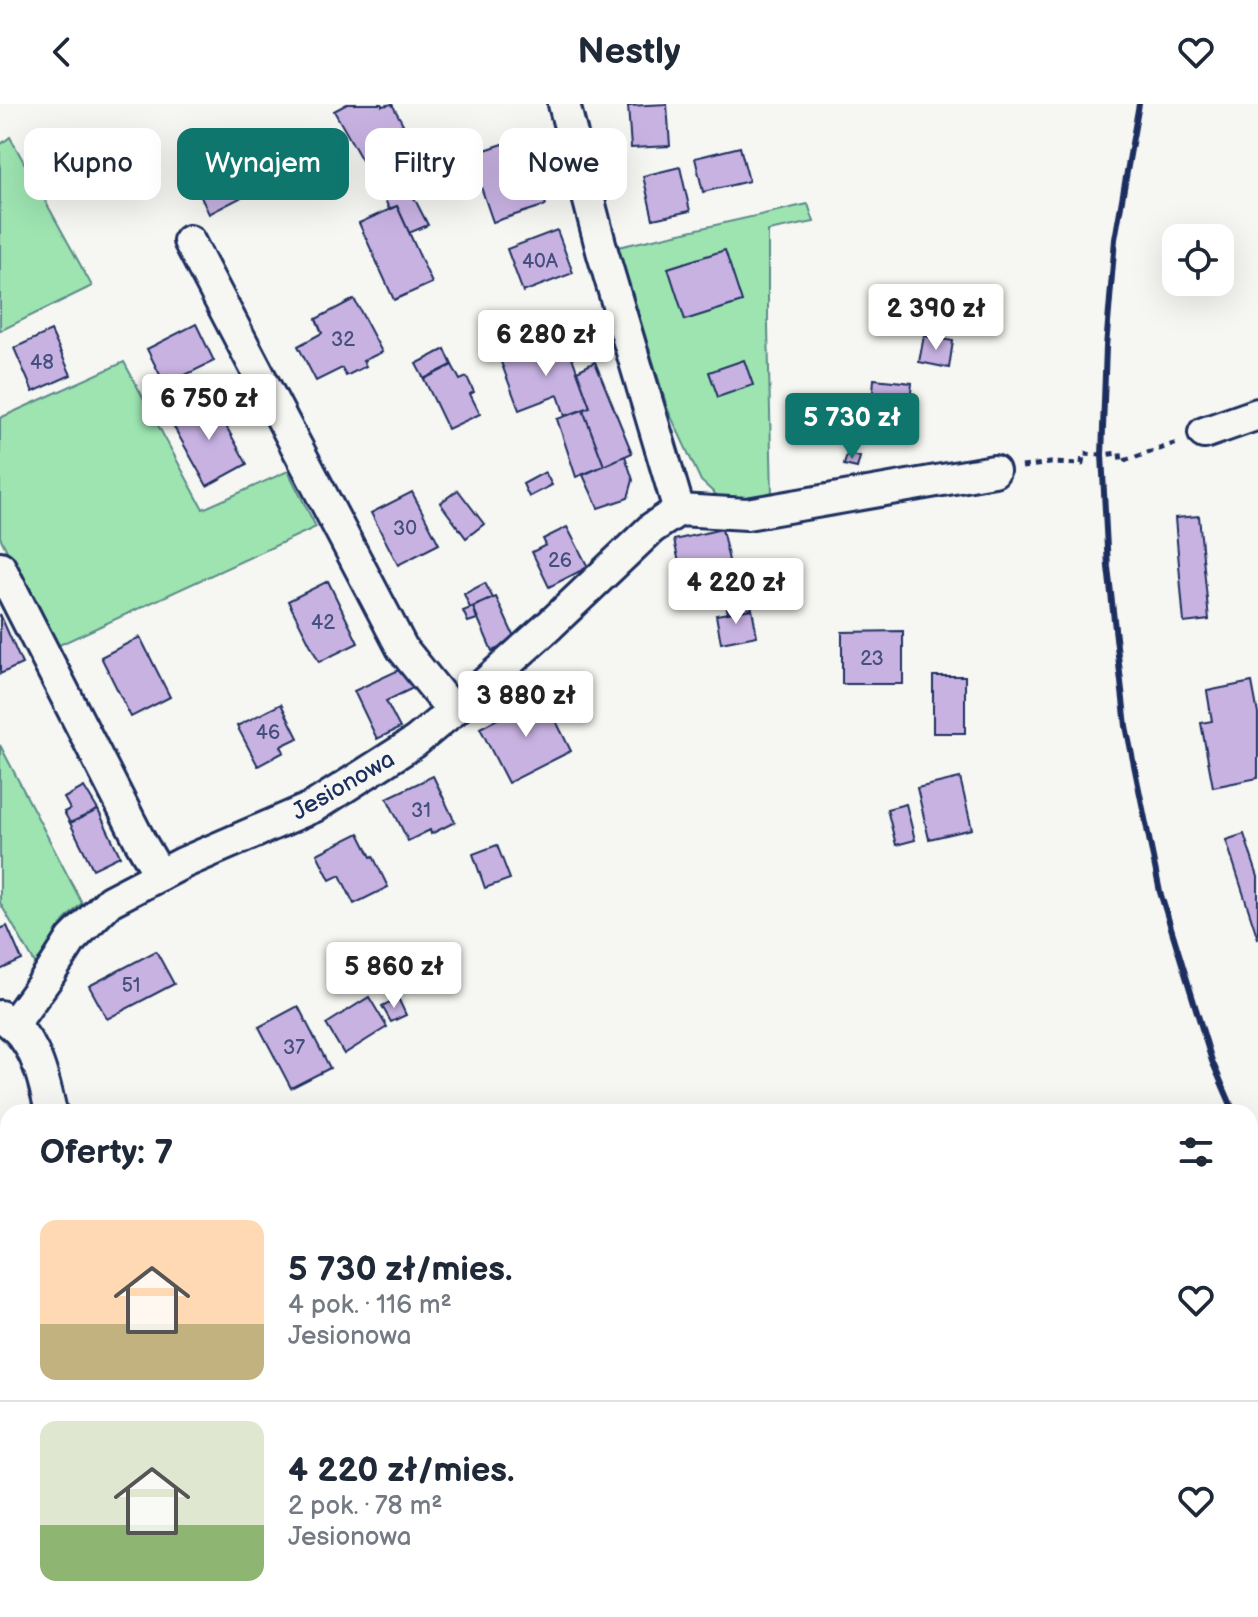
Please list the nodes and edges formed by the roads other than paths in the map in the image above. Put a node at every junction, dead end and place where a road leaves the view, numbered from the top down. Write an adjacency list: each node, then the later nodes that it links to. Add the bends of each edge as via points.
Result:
1 (564, 104): 6 (street)
2 (189, 241): 8 (street, via 402,648)
3 (1258, 414): 4 (street)
4 (1204, 433)
5 (994, 471): 6 (street, via 747,514)
6 (679, 510): 8 (street, Jesionowa, via 652,528)
7 (0, 567): 9 (street)
8 (453, 711): 9 (street, Jesionowa, via 415,742 313,807)
9 (160, 875): 10 (street, Jesionowa, via 110,901)
10 (6, 1021): 11 (street, via 35,1053)
11 (49, 1104)

